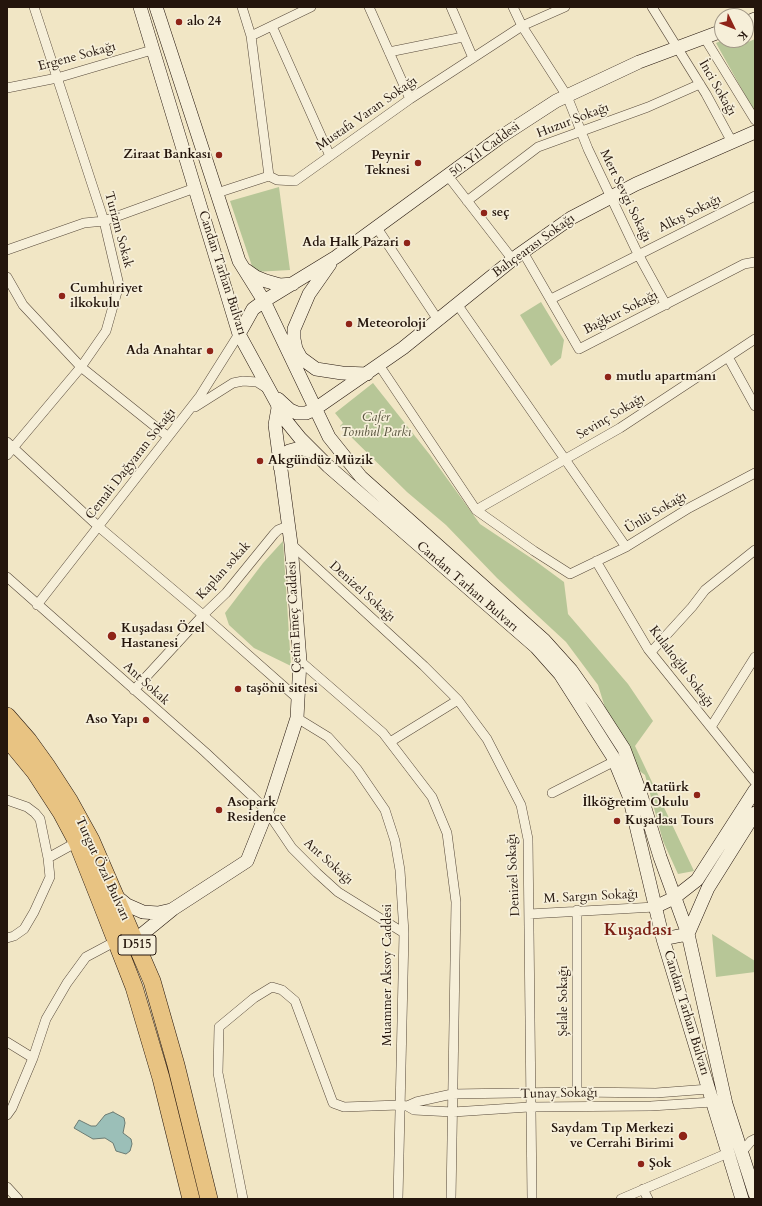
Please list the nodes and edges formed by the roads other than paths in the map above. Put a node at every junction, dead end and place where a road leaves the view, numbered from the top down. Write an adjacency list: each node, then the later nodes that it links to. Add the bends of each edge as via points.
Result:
1 (34, 7): 21 (street, Turizm Sokak)
2 (140, 7): 18 (main road, Candan Tarhan Bulvarı)
3 (156, 7): 34 (main road, Candan Tarhan Bulvarı)
4 (242, 7): 14 (street)
5 (311, 7): 11 (street)
6 (369, 7): 19 (street)
7 (451, 7): 15 (street)
8 (513, 7): 12 (street, Mert Sevgi Sokağı)
9 (565, 7): 12 (street, Mustafa Varan Sokağı)
10 (652, 7): 17 (street, İnci Sokağı)
11 (272, 26): 14 (street); 30 (street)
12 (522, 26): 20 (street, Mustafa Varan Sokağı); 24 (street, Mert Sevgi Sokağı)
13 (714, 34): 16 (main road, 50. Yıl Caddesi)
14 (251, 36): 31 (street)
15 (463, 37): 19 (street); 20 (street)
16 (704, 38): 17 (main road, 50. Yıl Caddesi); 26 (street)
17 (678, 47): 22 (street, İnci Sokağı); 24 (main road, 50. Yıl Caddesi, via 639,62)
18 (152, 50): 21 (street, Ergene Sokağı); 33 (main road, Candan Tarhan Bulvarı)
19 (389, 52): 25 (street)
20 (472, 58): 25 (street, Mustafa Varan Sokağı)
21 (57, 78): 23 (street, Ergene Sokağı); 38 (street, Turizm Sokak)
22 (700, 84): 27 (street, Huzur Sokağı); 29 (street, İnci Sokağı)
23 (7, 88)
24 (567, 96): 27 (street, Mert Sevgi Sokağı); 32 (main road, 50. Yıl Caddesi, via 499,138)
25 (410, 99): 30 (street, Mustafa Varan Sokağı)
26 (755, 120)
27 (582, 131): 36 (street, Mert Sevgi Sokağı); 37 (street, Huzur Sokağı, via 538,147)
28 (755, 132): 29 (main road, Bahçearası Sokağı)
29 (732, 142): 36 (main road, Bahçearası Sokağı)
30 (330, 156): 31 (street, Mustafa Varan Sokağı, via 295,180 277,180)
31 (269, 176): 34 (street, Mustafa Varan Sokağı)
32 (448, 176): 37 (street, Bağkur Sokağı); 39 (main road, 50. Yıl Caddesi)
33 (195, 188): 38 (street); 53 (main road, Candan Tarhan Bulvarı)
34 (217, 193): 44 (main road, Candan Tarhan Bulvarı)
35 (755, 196): 41 (street, Alkış Sokağı)
36 (612, 197): 41 (street, Mert Sevgi Sokağı); 43 (main road, Bahçearası Sokağı, via 571,218)
37 (467, 201): 43 (street, Bağkur Sokağı)
38 (104, 222): 40 (street, via 84,223); 57 (street, Turizm Sokak, via 119,285 106,331)
39 (377, 228): 42 (main road, 50. Yıl Caddesi); 52 (street)
40 (7, 250)
41 (638, 254): 48 (street, Alkış Sokağı); 51 (street, Mert Sevgi Sokağı)
42 (338, 256): 47 (main road, 50. Yıl Caddesi); 58 (main road, via 320,276 309,294 294,329 294,339 301,358 316,369)
43 (518, 256): 48 (street, Bağkur Sokağı); 50 (main road, Bahçearası Sokağı)
44 (239, 262): 47 (main road, via 256,277 280,285); 49 (main road, Candan Tarhan Bulvarı)
45 (755, 262): 51 (street, Bağkur Sokağı, via 744,264)
46 (7, 277): 57 (street, via 23,305)
47 (293, 284): 49 (main road, 50. Yıl Caddesi)
48 (551, 300): 51 (street, Bağkur Sokağı, via 579,349)
49 (264, 301): 53 (main road, 50. Yıl Caddesi, via 251,313); 62 (main road, Candan Tarhan Bulvarı)
50 (457, 304): 52 (main road, Bahçearası Sokağı); 69 (street)
51 (666, 304)
52 (438, 320): 56 (main road, Bahçearası Sokağı)
53 (239, 334): 60 (main road, Candan Tarhan Bulvarı); 63 (street, Cemali Dağyaran Sokağı, via 203,391)
54 (755, 339): 55 (street, Sevinç Sokağı)
55 (728, 357): 61 (street); 69 (street, Sevinç Sokağı, via 620,428)
56 (379, 365): 58 (main road, Bahçearası Sokağı); 72 (street)
57 (81, 367): 65 (street); 66 (street, Turizm Sokak)
58 (366, 374): 59 (main road, Bahçearası Sokağı)
59 (335, 397): 62 (main road, Bahçearası Sokağı); 64 (main road, Bahçearası Sokağı, via 323,412)
60 (275, 399): 62 (main road, via 297,413); 63 (street, via 266,386 258,382 242,381 214,394); 67 (main road, Candan Tarhan Bulvarı, via 291,427); 70 (main road, Çetin Emeç Caddesi, via 278,408 275,425)
61 (755, 406)
62 (315, 409): 64 (main road, Candan Tarhan Bulvarı)
63 (183, 417): 65 (street, Cemali Dağyaran Sokağı)
64 (322, 422): 105 (main road, Candan Tarhan Bulvarı, via 337,449 361,477 544,640 575,676 624,749)
65 (167, 436): 74 (street, Cemali Dağyaran Sokağı)
66 (10, 445): 68 (street, Turizm Sokak); 74 (street)
67 (313, 452): 70 (main road, via 297,448 289,451 284,455); 95 (main road, Candan Tarhan Bulvarı, via 536,647 560,674)
68 (7, 456)
69 (565, 459): 72 (street, Sevinç Sokağı); 76 (street)
70 (280, 467): 73 (main road, Çetin Emeç Caddesi)
71 (755, 473): 76 (street, Ünlü Sokağı, via 689,508)
72 (476, 510): 78 (street, Ünlü Sokağı, via 570,574)
73 (288, 526): 75 (main road, Çetin Emeç Caddesi); 81 (street, Kaplan sokak, via 274,534 226,593)
74 (98, 527): 80 (street, Cemali Dağyaran Sokağı); 81 (street)
75 (291, 544): 84 (main road, Çetin Emeç Caddesi); 87 (street, Denizel Sokağı)
76 (626, 546): 78 (street, Ünlü Sokağı)
77 (755, 550): 82 (street, via 706,590)
78 (596, 561): 82 (street, Kulalıoğlu Sokağı)
79 (7, 577): 80 (street, Ant Sokak)
80 (37, 605): 85 (street, Ant Sokak)
81 (203, 615): 85 (street, Kaplan sokak); 86 (street)
82 (651, 652): 91 (street, Kulalıoğlu Sokağı)
83 (755, 657): 91 (street)
84 (300, 661): 86 (main road, Çetin Emeç Caddesi); 94 (street, via 356,707)
85 (134, 690): 100 (street, Ant Sokak)
86 (297, 698): 90 (main road, Çetin Emeç Caddesi)
87 (458, 700): 94 (street); 109 (street, Denizel Sokağı, via 487,739 521,805 528,839)
88 (7, 712): 93 (highway)
89 (7, 716): 93 (highway, Turgut Özal Bulvarı / D515)
90 (297, 718): 100 (main road, Çetin Emeç Caddesi); 110 (street, Muammer Aksoy Caddesi, via 328,737 357,769 384,810 395,841 400,870)
91 (711, 728): 96 (street, Kulalıoğlu Sokağı)
92 (7, 738): 102 (highway, Turgut Özal Bulvarı / D515, via 35,772)
93 (28, 740): 104 (highway, Turgut Özal Bulvarı / D515, via 70,802 91,840)
94 (390, 742): 121 (street, via 432,797 447,833 456,902)
95 (615, 761): 98 (street); 106 (main road, Candan Tarhan Bulvarı, via 629,796)
96 (755, 782)
97 (755, 790): 105 (main road, via 696,880)
98 (552, 793)
99 (7, 800): 103 (street, via 27,807 40,819)
100 (267, 811): 107 (main road, Çetin Emeç Caddesi, via 247,861); 110 (street, Ant Sokağı, via 292,848 338,892)
101 (755, 813): 111 (main road, via 708,888)
102 (77, 842): 103 (street); 115 (highway, Turgut Özal Bulvarı / D515)
103 (48, 858): 112 (street, via 50,877 34,912 24,929)
104 (115, 895): 107 (main road, Çetin Emeç Caddesi, via 143,912); 113 (highway, Turgut Özal Bulvarı / D515)
105 (674, 898): 106 (main road); 111 (main road, Candan Tarhan Bulvarı)
106 (655, 907): 108 (street, M. Sargın Sokağı); 114 (main road, Candan Tarhan Bulvarı)
107 (173, 910): 113 (main road, Çetin Emeç Caddesi)
108 (577, 910): 109 (street, M. Sargın Sokağı); 119 (street, Şelale Sokağı)
109 (529, 914): 120 (street, Denizel Sokağı)
110 (404, 933): 123 (street, Muammer Aksoy Caddesi)
111 (688, 934): 114 (main road); 129 (main road, Candan Tarhan Bulvarı, via 726,1104)
112 (7, 938)
113 (135, 940): 135 (highway, Turgut Özal Bulvarı / D515, via 152,981 170,1042)
114 (663, 940): 118 (main road, Candan Tarhan Bulvarı)
115 (116, 941): 117 (street, via 92,952 80,964 46,1019); 134 (highway, Turgut Özal Bulvarı / D515, via 134,987 161,1078)
116 (7, 1042): 117 (street)
117 (33, 1058): 126 (street)
118 (709, 1089): 119 (street, Tunay Sokağı, via 656,1093); 122 (main road, Candan Tarhan Bulvarı)
119 (577, 1092): 120 (street, Tunay Sokağı)
120 (530, 1093): 121 (street, Tunay Sokağı); 124 (street, Denizel Sokağı)
121 (452, 1094): 123 (street, Tunay Sokağı); 125 (street)
122 (713, 1102): 124 (street, Tunay Sokağı, via 651,1106); 128 (main road, Candan Tarhan Bulvarı)
123 (403, 1105): 125 (street, Tunay Sokağı, via 414,1110); 136 (street, via 344,1107 334,1103 295,1001 282,990 272,987 266,990 219,1026 218,1073); 137 (street, Muammer Aksoy Caddesi)
124 (529, 1107): 125 (street, Tunay Sokağı); 139 (street, Denizel Sokağı)
125 (453, 1112): 138 (street)
126 (7, 1115)
127 (755, 1139): 129 (street)
128 (728, 1153): 131 (street); 142 (main road, Candan Tarhan Bulvarı)
129 (741, 1153): 132 (main road, Candan Tarhan Bulvarı)
130 (7, 1187): 133 (street)
131 (643, 1189): 140 (street); 141 (street)
132 (755, 1194)
133 (18, 1199)
134 (191, 1199)
135 (209, 1199)
136 (243, 1199)
137 (398, 1199)
138 (451, 1199)
139 (532, 1199)
140 (621, 1199)
141 (648, 1199)
142 (742, 1199)

